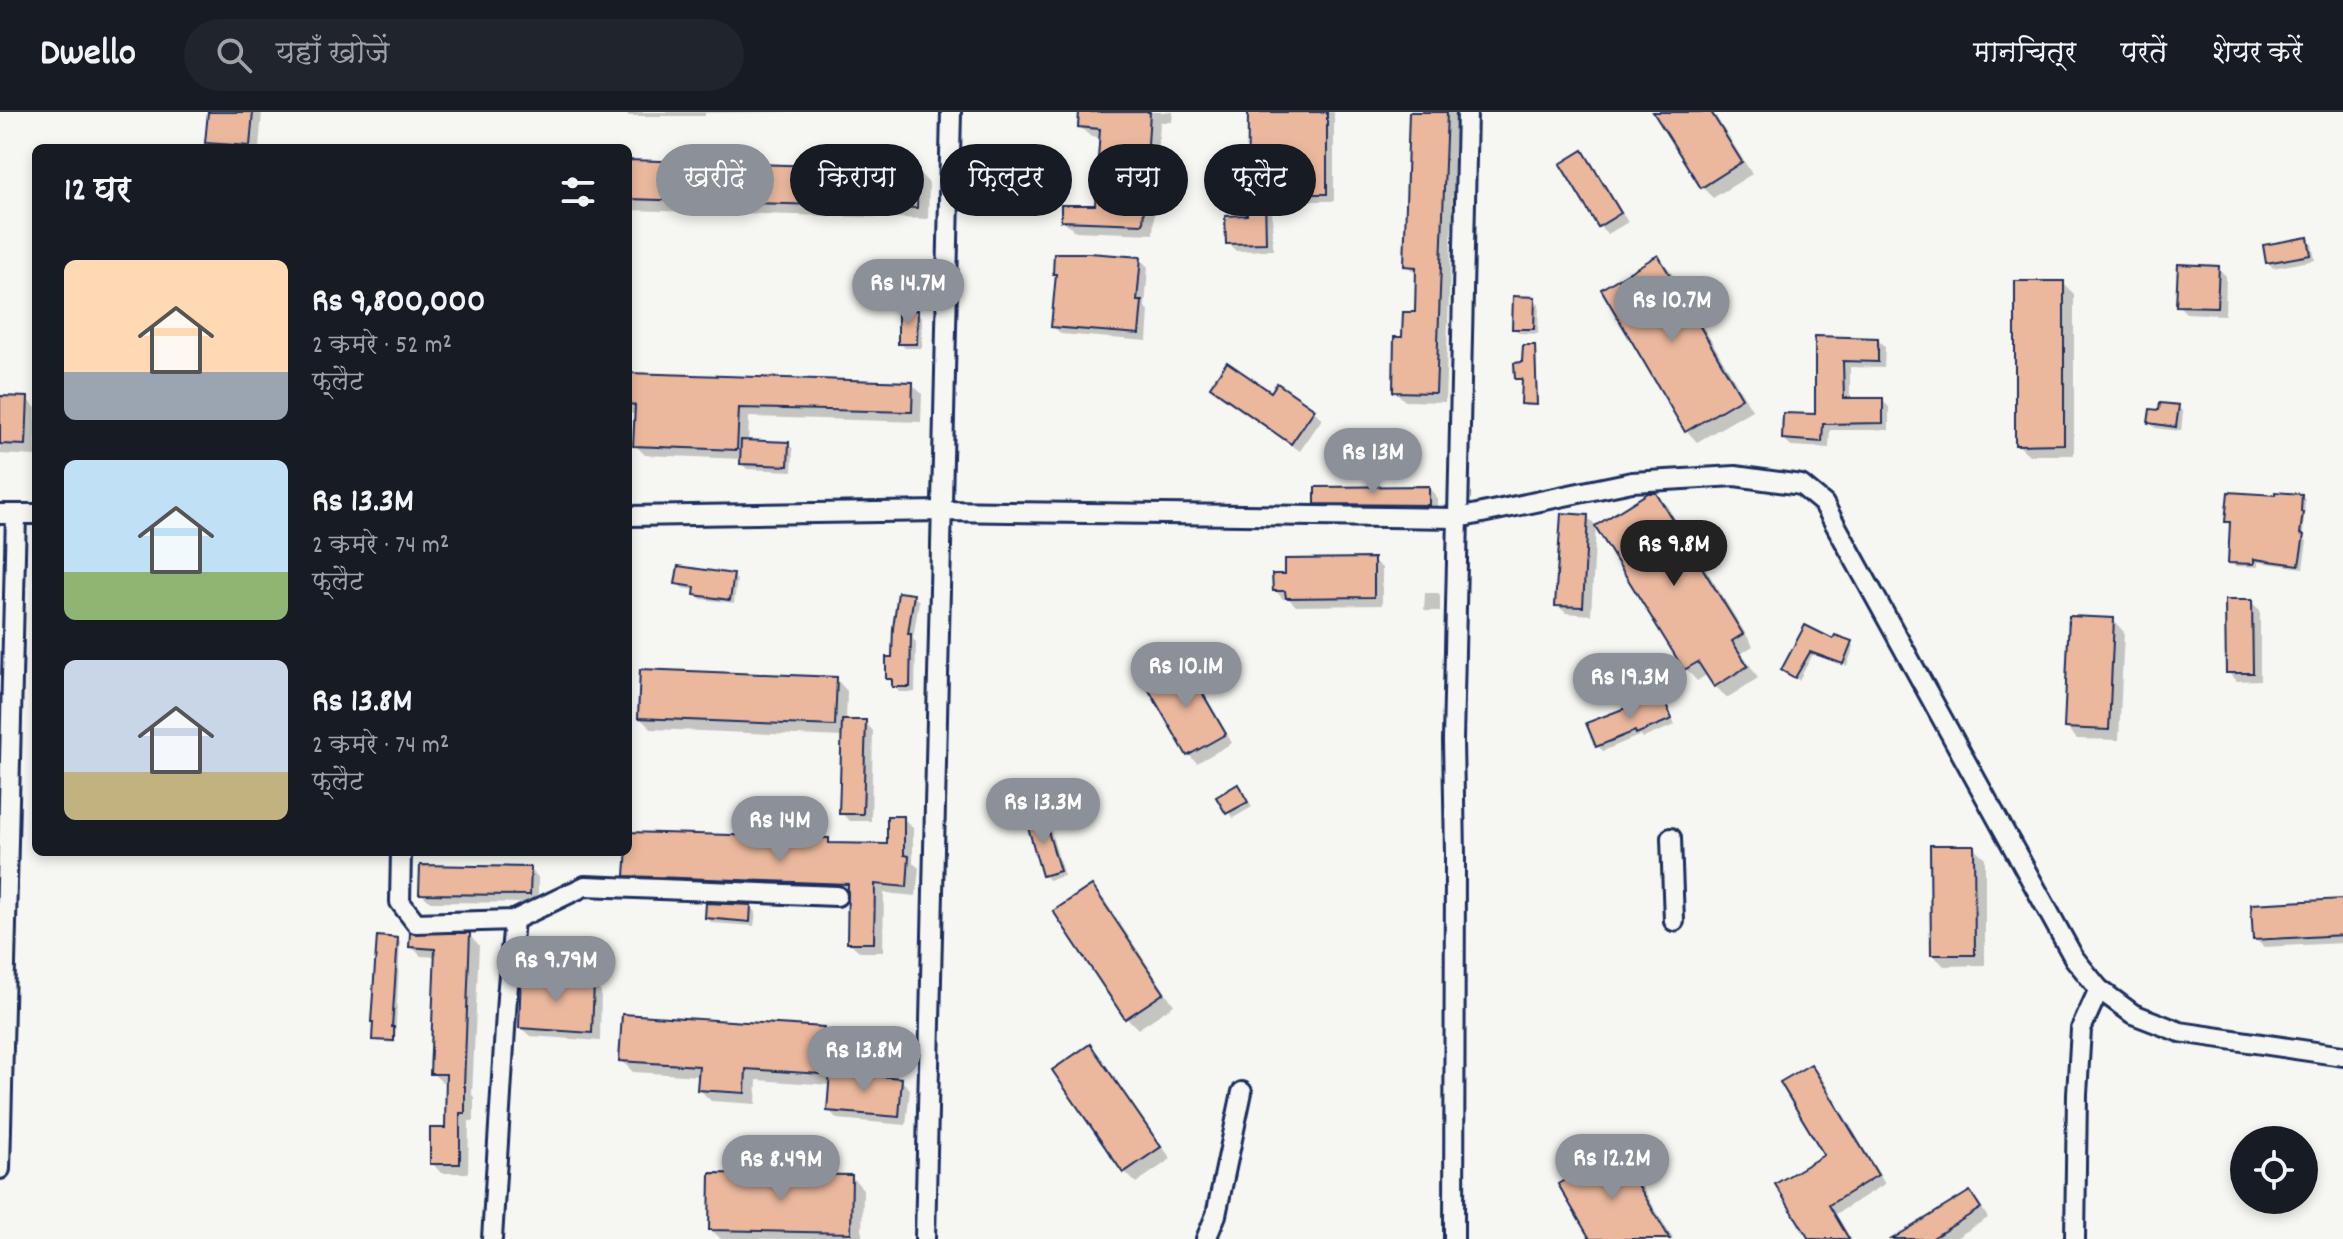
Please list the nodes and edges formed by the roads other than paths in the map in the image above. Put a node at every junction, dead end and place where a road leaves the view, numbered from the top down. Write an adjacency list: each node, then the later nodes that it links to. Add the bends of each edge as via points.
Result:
1 (951, 112): 3 (street)
2 (1467, 112): 7 (street)
3 (941, 511): 6 (street); 7 (street); 18 (street)
4 (8, 514): 5 (street); 16 (street)
5 (32, 514)
6 (632, 516)
7 (1458, 518): 13 (street, via 1632,482 1735,476 1801,485 1824,504 2074,958); 20 (street)
8 (1671, 838): 12 (street)
9 (401, 856): 11 (street, via 400,902 416,923)
10 (837, 896): 11 (street, via 585,886)
11 (514, 920): 17 (street)
12 (1674, 921)
13 (2099, 989): 14 (street, via 2133,1014 2180,1032); 21 (street, via 2081,1029)
14 (2343, 1056)
15 (1242, 1092): 19 (street, via 1216,1215)
16 (0, 1169)
17 (492, 1239)
18 (925, 1239)
19 (1206, 1239)
20 (1454, 1239)
21 (2075, 1239)

